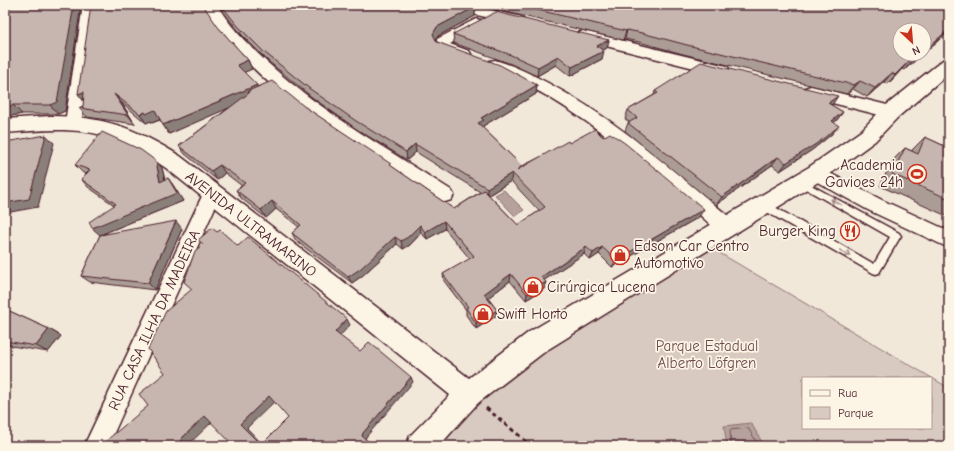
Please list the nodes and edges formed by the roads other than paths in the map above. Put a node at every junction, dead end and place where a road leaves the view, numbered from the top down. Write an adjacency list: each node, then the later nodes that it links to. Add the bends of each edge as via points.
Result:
1 (90, 5): 11 (street)
2 (210, 5): 15 (street, via 235,40 288,90 320,114)
3 (450, 5): 4 (street)
4 (493, 14): 5 (street); 17 (street, via 444,40 444,47 506,69 552,91 630,146)
5 (531, 23)
6 (569, 33): 8 (street)
7 (946, 70): 10 (main road)
8 (738, 74)
9 (800, 89): 10 (street)
10 (891, 112): 13 (main road, via 868,136)
11 (73, 123): 12 (main road, AVENIDA ULTRAMARINO); 14 (main road, AVENIDA ULTRAMARINO, via 102,127 143,144 173,162)
12 (5, 126)
13 (808, 178): 16 (main road); 16 (lane, one-way to 13, via 876,270 896,236); 18 (street, via 875,204)
14 (212, 194): 19 (main road, AVENIDA ULTRAMARINO); 20 (street, RUA CASA ILHA DA MADEIRA)
15 (445, 195)
16 (762, 205): 17 (main road)
17 (726, 226): 19 (main road, via 538,341)
18 (949, 240)
19 (469, 394): 21 (main road)
20 (96, 446)
21 (420, 446)

